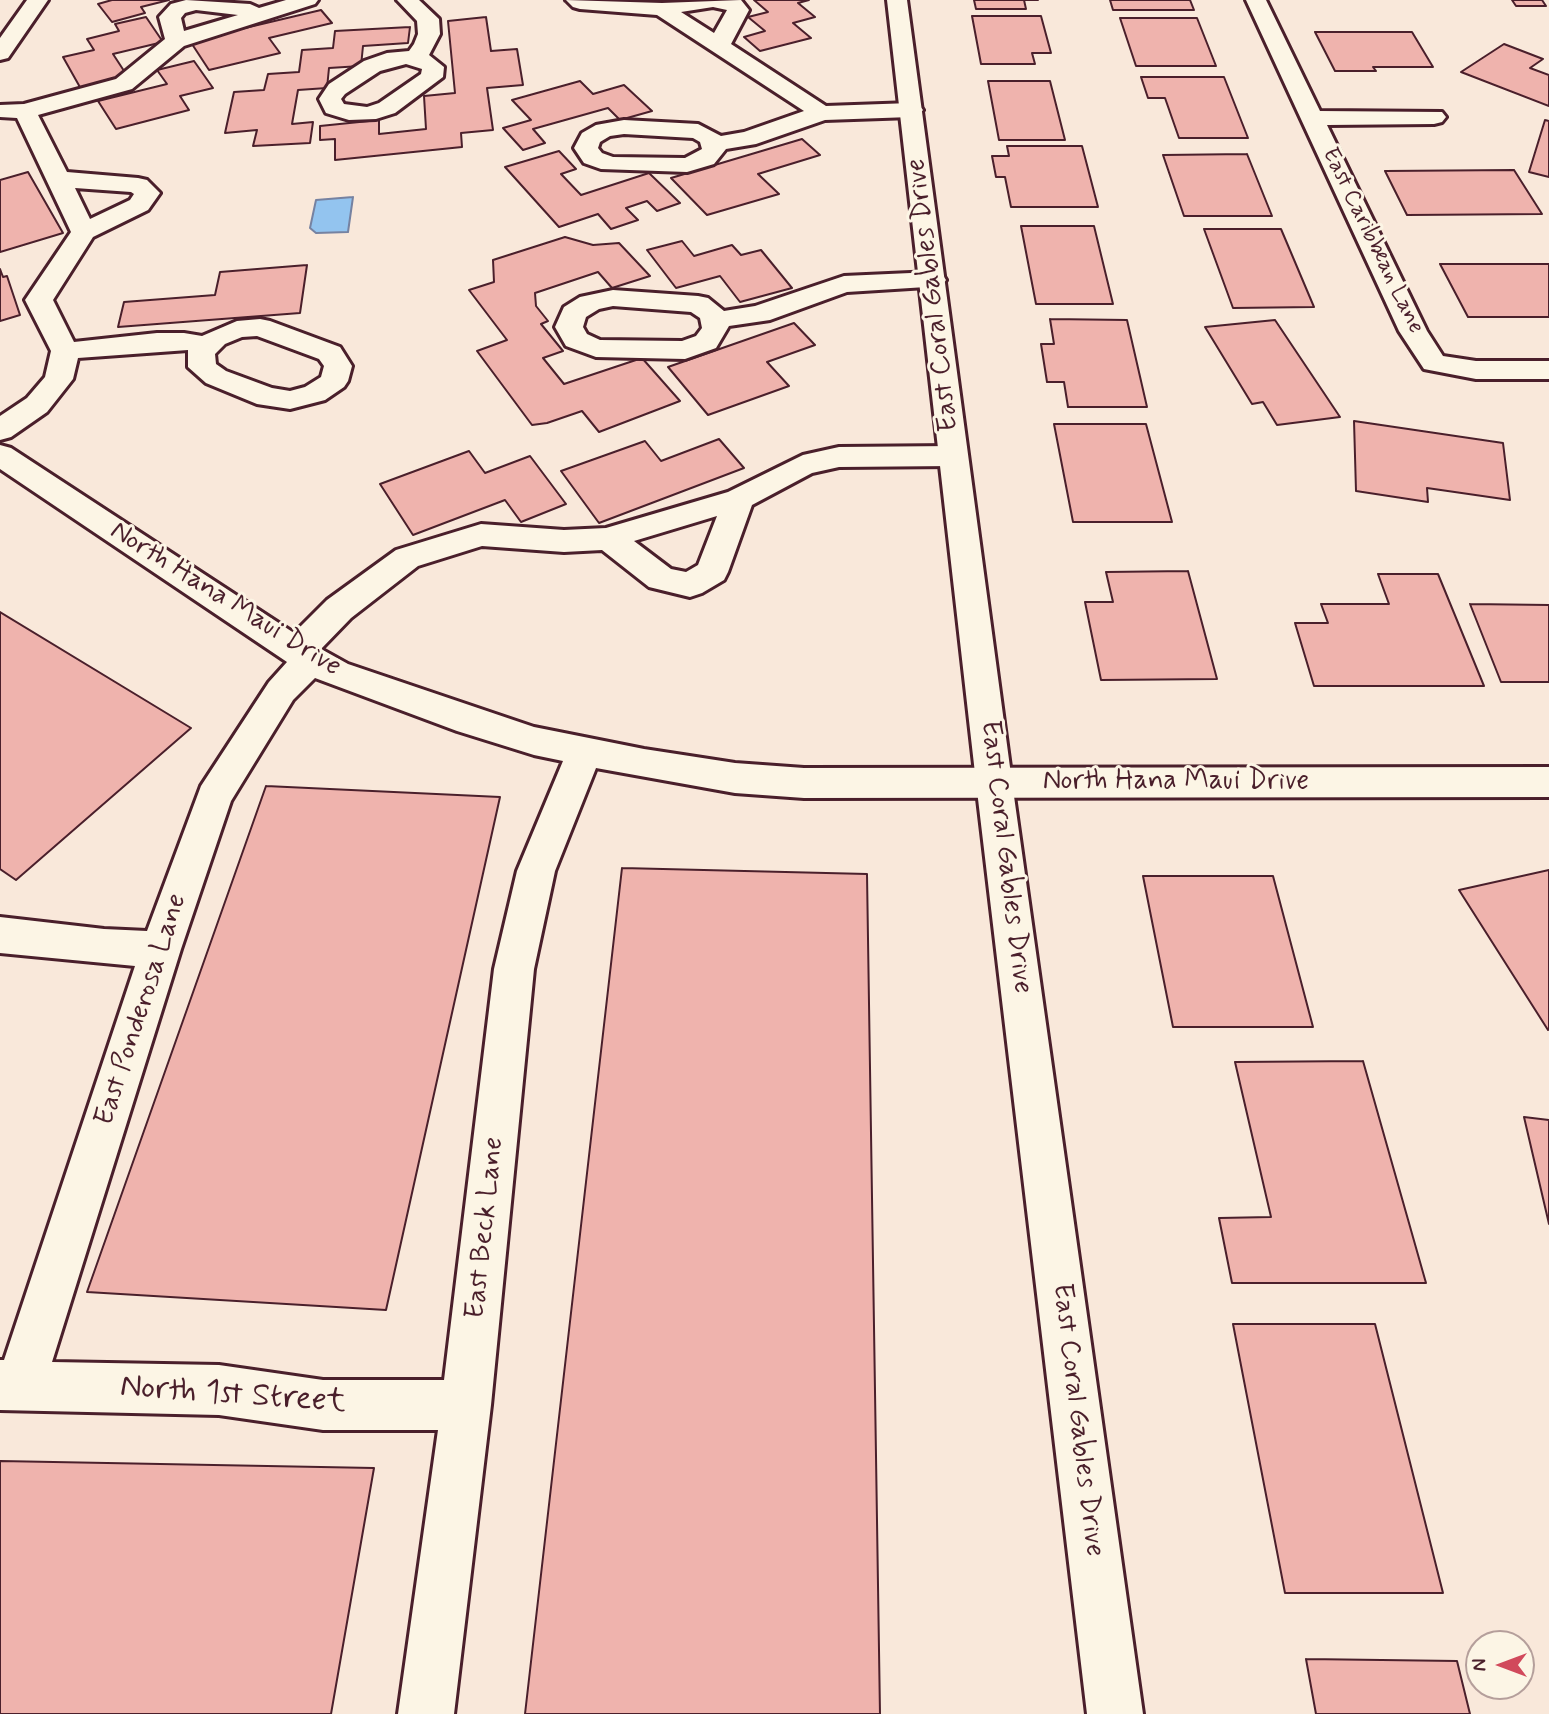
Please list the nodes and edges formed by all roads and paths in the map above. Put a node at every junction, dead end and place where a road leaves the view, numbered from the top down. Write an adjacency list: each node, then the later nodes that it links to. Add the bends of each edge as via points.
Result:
1 (38, 0): 11 (street)
2 (308, 0): 8 (street)
3 (407, 0): 12 (street, via 428,19 429,34)
4 (576, 0): 7 (street)
5 (897, 0): 13 (street, East Coral Gables Drive)
6 (1256, 0): 17 (street, East Caribbean Lane)
7 (662, 9): 10 (street); 10 (street, via 713,1 732,3 738,10)
8 (266, 11): 9 (street); 9 (street, via 196,4 178,8 170,17)
9 (176, 41): 14 (street, via 124,84)
10 (719, 45): 15 (street)
11 (0, 53)
12 (415, 58)
13 (911, 110): 15 (street); 21 (street, East Coral Gables Drive)
14 (13, 111): 19 (street)
15 (822, 114): 18 (street, via 748,139)
16 (1434, 117): 17 (street, East Caribbean Lane)
17 (1313, 118): 25 (street, East Caribbean Lane, via 1413,331 1434,363 1476,370)
18 (714, 144)
19 (59, 179): 20 (street); 20 (street, via 138,185 148,193 139,205)
20 (84, 232): 24 (street, via 39,300)
21 (933, 280): 22 (street, via 844,284 760,314); 28 (street, East Coral Gables Drive)
22 (716, 320)
23 (207, 345): 24 (street, via 157,342)
24 (65, 352): 26 (street, via 59,379 37,405)
25 (1549, 370)
26 (0, 430)
27 (0, 455): 31 (street, North Hana Maui Drive)
28 (953, 456): 29 (street, East Ponderosa Lane, via 839,457 803,465); 33 (street, East Coral Gables Drive)
29 (739, 499): 30 (street, East Ponderosa Lane); 30 (street, via 712,572 690,585 662,579)
30 (610, 539): 31 (street, East Ponderosa Lane, via 481,536 407,558 339,609)
31 (304, 656): 32 (street, North Hana Maui Drive, via 336,673 470,721); 36 (street, East Ponderosa Lane, via 214,797)
32 (586, 752): 33 (street, North Hana Maui Drive, via 749,779); 38 (street, East Beck Lane, via 536,871 514,969)
33 (994, 782): 34 (street, North Hana Maui Drive); 40 (street, East Coral Gables Drive)
34 (1549, 782)
35 (0, 934): 36 (street)
36 (161, 949): 37 (street, East Ponderosa Lane)
37 (10, 1385): 38 (street, North 1st Street, via 219,1390 323,1405)
38 (466, 1405): 39 (street, East Beck Lane)
39 (426, 1714)
40 (1115, 1714)

